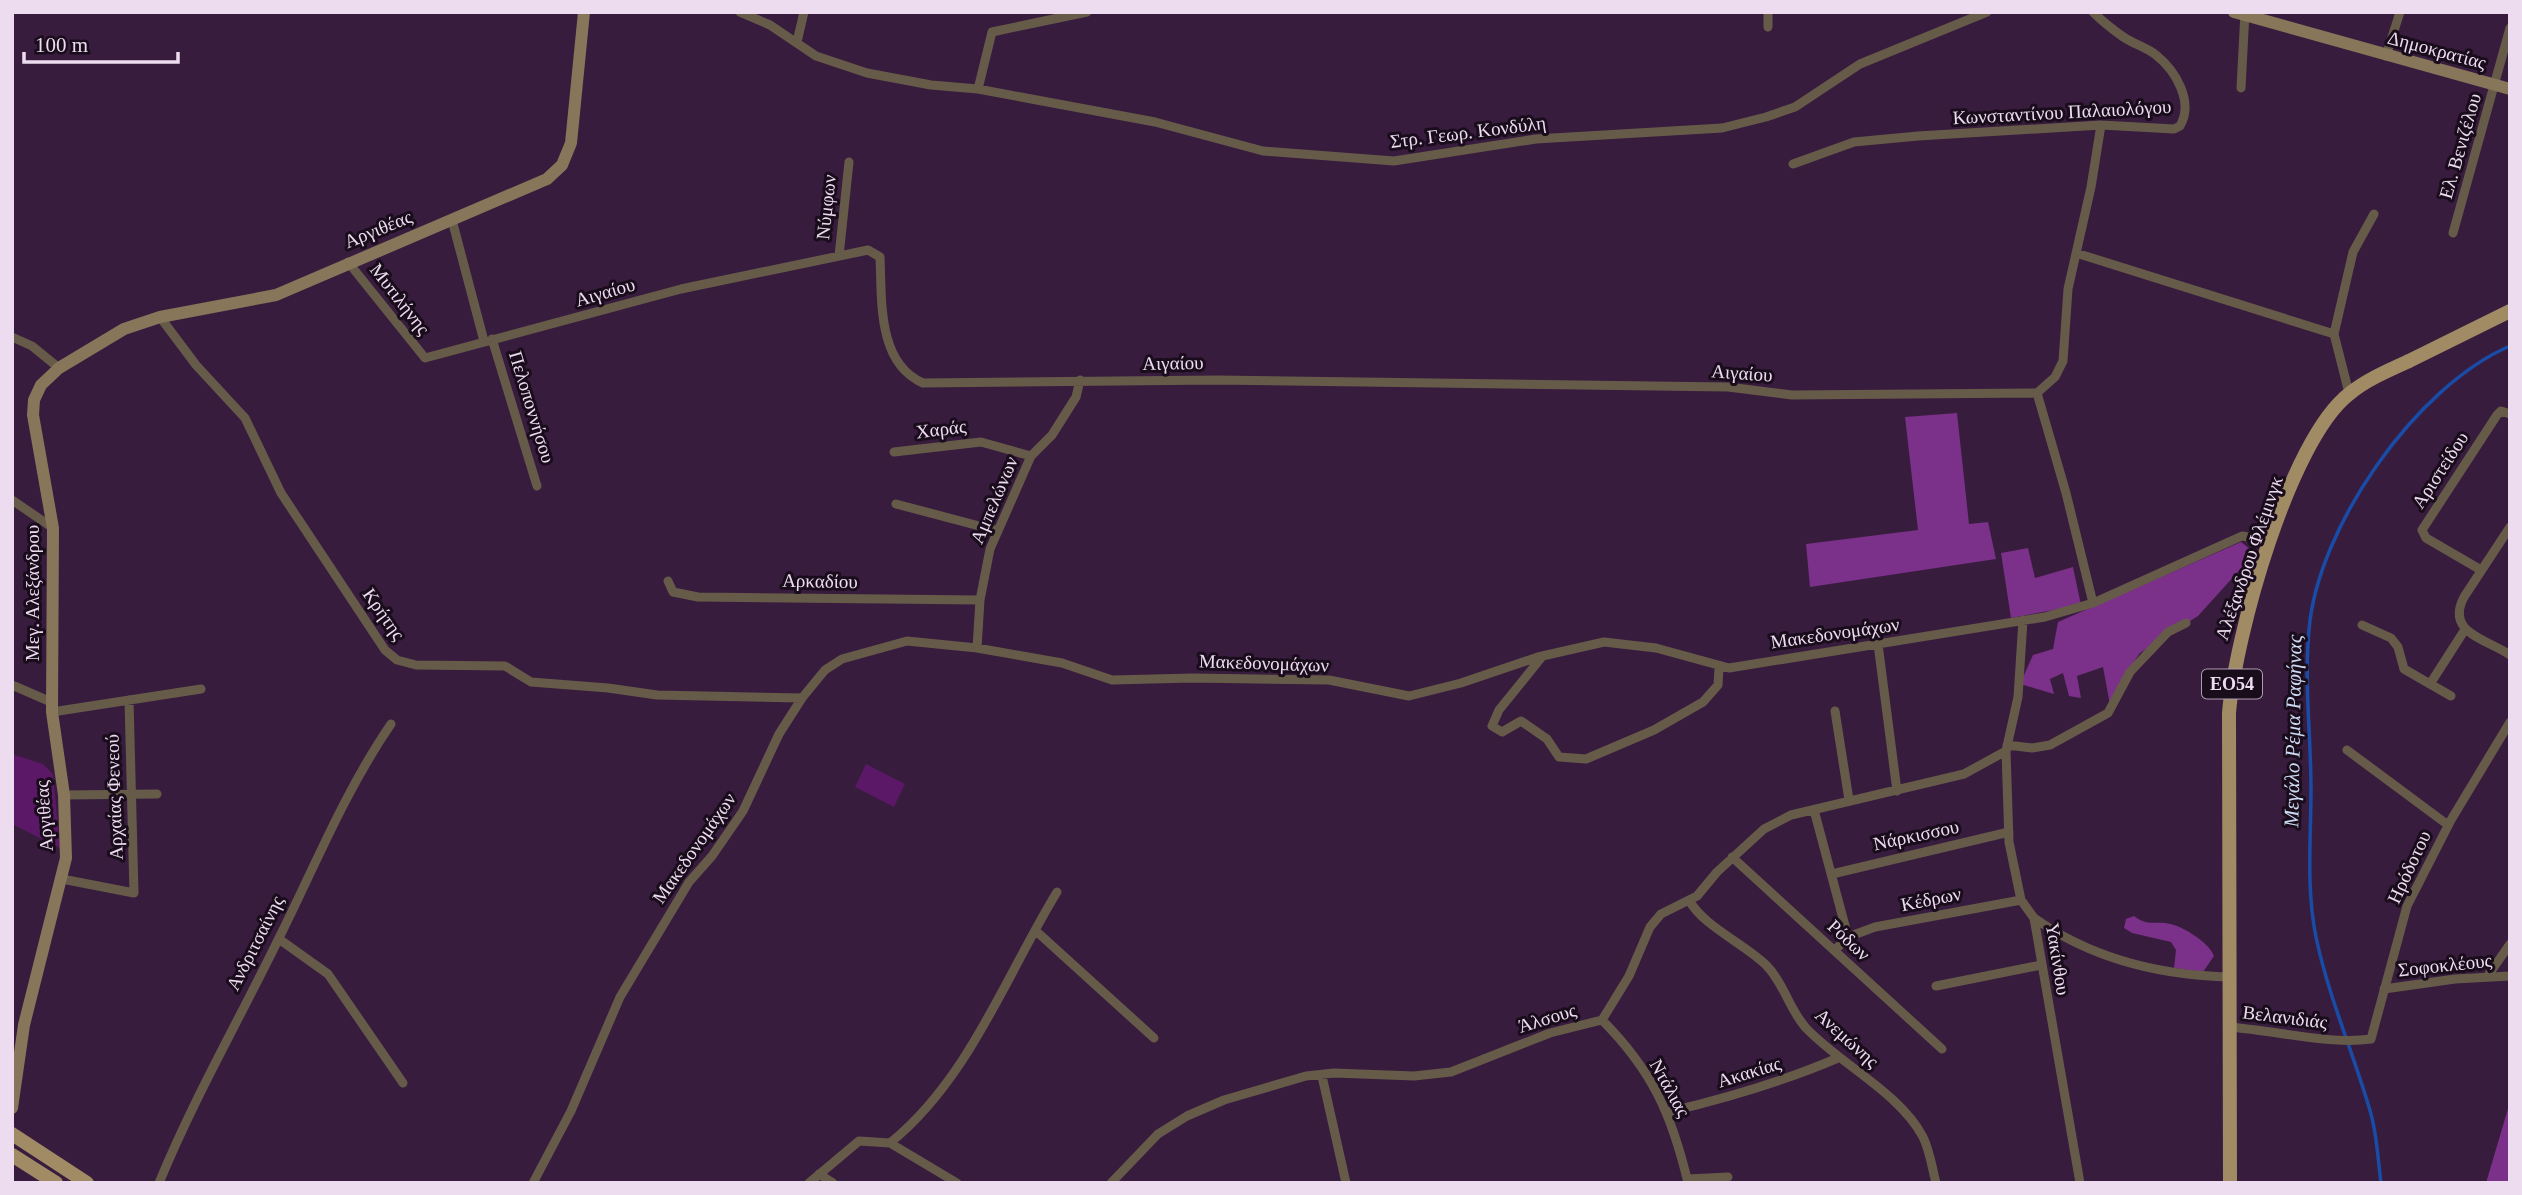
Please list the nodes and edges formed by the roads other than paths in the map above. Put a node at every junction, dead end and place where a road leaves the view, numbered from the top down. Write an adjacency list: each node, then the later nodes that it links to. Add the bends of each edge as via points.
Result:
1 (584, 12): 22 (street, Αργιθέας, via 571,143 562,165 529,189)
2 (740, 12): 12 (street, Στρ. Γεωρ. Κονδύλη)
3 (804, 12): 12 (street)
4 (1087, 12): 16 (street, via 992,32)
5 (1768, 12): 10 (street)
6 (1987, 12): 16 (street, Στρ. Γεωρ. Κονδύλη, via 1860,64 1795,107 1755,120 1711,129 1525,141 1394,161 1263,150 1155,122)
7 (2092, 12): 18 (street, Κωνσταντίνου Παλαιολόγου, via 2162,60 2177,79 2186,113 2174,129)
8 (2400, 12): 13 (street)
9 (2241, 13): 13 (street, Δημοκρατίας); 15 (street)
10 (1768, 27)
11 (2510, 28): 14 (street, Ελ. Βενιζέλου)
12 (797, 42): 16 (street, Στρ. Γεωρ. Κονδύλη, via 816,56 867,73)
13 (2386, 56): 14 (street, Δημοκρατίας)
14 (2495, 85): 17 (street, Δημοκρατίας); 23 (street, Ελ. Βενιζέλου)
15 (2241, 88)
16 (978, 89)
17 (2510, 89)
18 (2101, 125): 20 (street, Κωνσταντίνου Παλαιολόγου, via 1854,142); 24 (street)
19 (849, 162): 25 (street, Νύμφων)
20 (1793, 164)
21 (2374, 214): 29 (street, via 2353,252)
22 (452, 220): 26 (street, Αργιθέας); 31 (street, Πελοποννήσου, via 467,285)
23 (2453, 233)
24 (2076, 253): 29 (street); 35 (street, via 2068,289 2063,360 2055,377)
25 (839, 256): 31 (street, Αιγαίου, via 681,289); 34 (street, Αιγαίου, via 868,250 880,257 884,323 898,366 909,377 923,383)
26 (348, 262): 28 (street, Αργιθέας, via 276,295); 32 (street, Μυτιλήνης)
27 (2510, 311): 36 (main road, Αλέξανδρου Φλέμινγκ / ΕΟ54)
28 (160, 317): 33 (street, Αργιθέας, via 124,329); 64 (street, Κρήτης, via 245,418 281,493 385,650 397,660 416,666 494,663 531,682 657,695)
29 (2334, 334): 36 (street)
30 (12, 337): 33 (street)
31 (488, 340): 32 (street, Αιγαίου); 40 (street, Πελοποννήσου)
32 (425, 358)
33 (59, 368): 44 (street, Μεγ. Αλεξάνδρου, via 41,385 33,415)
34 (1080, 380): 35 (street, Αιγαίου, via 1728,387 1792,395); 39 (street, Αμπελώνων, via 1076,397 1052,435)
35 (2037, 393): 50 (street)
36 (2349, 393): 46 (main road, Αλέξανδρου Φλέμινγκ / ΕΟ54, via 2313,437)
37 (2510, 414): 47 (street, Αριστείδου, via 2501,411 2497,415 2422,530 2426,538)
38 (894, 452): 39 (street, Χαράς, via 981,442)
39 (1031, 456): 45 (street, Αμπελώνων)
40 (537, 486)
41 (12, 500): 44 (street)
42 (896, 504): 45 (street)
43 (2510, 527): 47 (street)
44 (53, 528): 66 (street, Μεγ. Αλεξάνδρου)
45 (998, 531): 49 (street, Αμπελώνων)
46 (2271, 541): 50 (street, Μακεδονομάχων, via 2242,536); 94 (main road, Αλέξανδρου Φλέμινγκ / ΕΟ54, via 2240,637 2231,688)
47 (2481, 570): 54 (street, via 2458,607)
48 (668, 581): 49 (street, Αρκαδίου, via 673,592 698,597)
49 (979, 600): 56 (street, Αμπελώνων)
50 (2092, 603): 51 (street, Μακεδονομάχων)
51 (2022, 620): 55 (street, Μακεδονομάχων); 70 (street, Υακίνθου, via 2018,697)
52 (2186, 623): 70 (street, via 2168,632 2130,672 2108,713 2050,745)
53 (2361, 625): 60 (street, via 2391,638 2404,669)
54 (2464, 631): 57 (street); 60 (street)
55 (1878, 644): 59 (street, Μακεδονομάχων); 72 (street)
56 (977, 648): 58 (street, Μακεδονομάχων, via 1062,663 1112,680 1329,681 1398,696 1461,683); 64 (street, Μακεδονομάχων, via 907,641 874,649 825,670)
57 (2510, 655)
58 (1542, 656): 59 (street, Μακεδονομάχων, via 1624,642); 59 (street, via 1499,710 1492,726 1502,732 1521,721 1547,739 1563,758 1596,756 1703,702 1718,685)
59 (1719, 668)
60 (2430, 684): 63 (street)
61 (12, 685): 66 (street)
62 (201, 689): 65 (street)
63 (2451, 696)
64 (802, 698): 118 (street, Μακεδονομάχων, via 779,734 743,811 689,883 620,997)
65 (129, 700): 66 (street); 75 (street, Αρχαίας Φενεού)
66 (51, 707): 74 (street, Αργιθέας)
67 (1835, 711): 76 (street)
68 (2510, 723): 78 (street, Ηρόδοτου)
69 (391, 724): 89 (street, Ανδριτσαίνης, via 313,864)
70 (2006, 748): 72 (street, Άλσους, via 1964,774); 79 (street, Υακίνθου)
71 (2347, 750): 78 (street)
72 (1897, 791): 76 (street, Άλσους)
73 (158, 794): 75 (street)
74 (64, 795): 75 (street); 82 (street, Αργιθέας, via 67,837)
75 (130, 796): 82 (street, Αρχαίας Φενεού, via 134,893)
76 (1849, 800): 77 (street, Άλσους)
77 (1814, 810): 80 (street, Άλσους, via 1779,820); 81 (street)
78 (2448, 825): 97 (street, Ηρόδοτου, via 2407,906)
79 (2009, 832): 81 (street, Νάρκισσου); 85 (street, Υακίνθου)
80 (1732, 857): 84 (street, Άλσους); 91 (street, Ρόδων)
81 (1832, 874): 88 (street)
82 (62, 879): 106 (street, Αργιθέας)
83 (1057, 892): 87 (street)
84 (1689, 900): 98 (street, Άλσους, via 1661,914 1650,927 1629,976); 103 (street, Ανεμώνης, via 1703,917 1766,965 1804,1025)
85 (2021, 900): 86 (street, Υακίνθου); 88 (street, Κέδρων, via 1875,927)
86 (2034, 918): 92 (street, Υακίνθου); 94 (street, via 2107,958 2183,975)
87 (1036, 931): 100 (street); 110 (street, via 944,1087 918,1120)
88 (1848, 937): 91 (street)
89 (279, 939): 105 (street, via 328,974); 117 (street, Ανδριτσαίνης, via 187,1115)
90 (2510, 944): 95 (street)
91 (1835, 950): 102 (street, Ρόδων)
92 (2041, 965): 96 (street); 125 (street, Υακίνθου)
93 (2510, 976): 95 (street, Σοφοκλέους)
94 (2227, 977): 99 (main road, Αλέξανδρου Φλέμινγκ / ΕΟ54)
95 (2487, 977): 97 (street, Σοφοκλέους)
96 (1936, 986)
97 (2384, 989): 101 (street, Ηρόδοτου)
98 (1602, 1020): 104 (street, Άλσους, via 1550,1033 1451,1072); 108 (street, Ντάλιας, via 1651,1080)
99 (2228, 1027): 101 (street, Βελανιδιάς, via 2338,1041); 126 (main road, Αλέξανδρου Φλέμινγκ / ΕΟ54)
100 (1154, 1038)
101 (2371, 1039)
102 (1942, 1049)
103 (1838, 1058): 108 (street, Ακακίας, via 1733,1097); 124 (street, Ανεμώνης, via 1885,1095 1918,1129)
104 (1322, 1076): 122 (street, Άλσους, via 1278,1083 1187,1116 1158,1134); 123 (street)
105 (403, 1083)
106 (12, 1090): 107 (street, Αργιθέας)
107 (12, 1108)
108 (1668, 1112): 114 (street, Ντάλιας)
109 (12, 1134): 116 (main road)
110 (890, 1143): 112 (street, via 859,1141); 121 (street)
111 (12, 1155): 115 (main road)
112 (819, 1174): 119 (street); 120 (street)
113 (1728, 1177): 114 (street)
114 (1687, 1181)
115 (56, 1183)
116 (87, 1183)
117 (159, 1183)
118 (533, 1183)
119 (809, 1183)
120 (833, 1183)
121 (957, 1183)
122 (1111, 1183)
123 (1346, 1183)
124 (1936, 1183)
125 (2080, 1183)
126 (2230, 1183)

